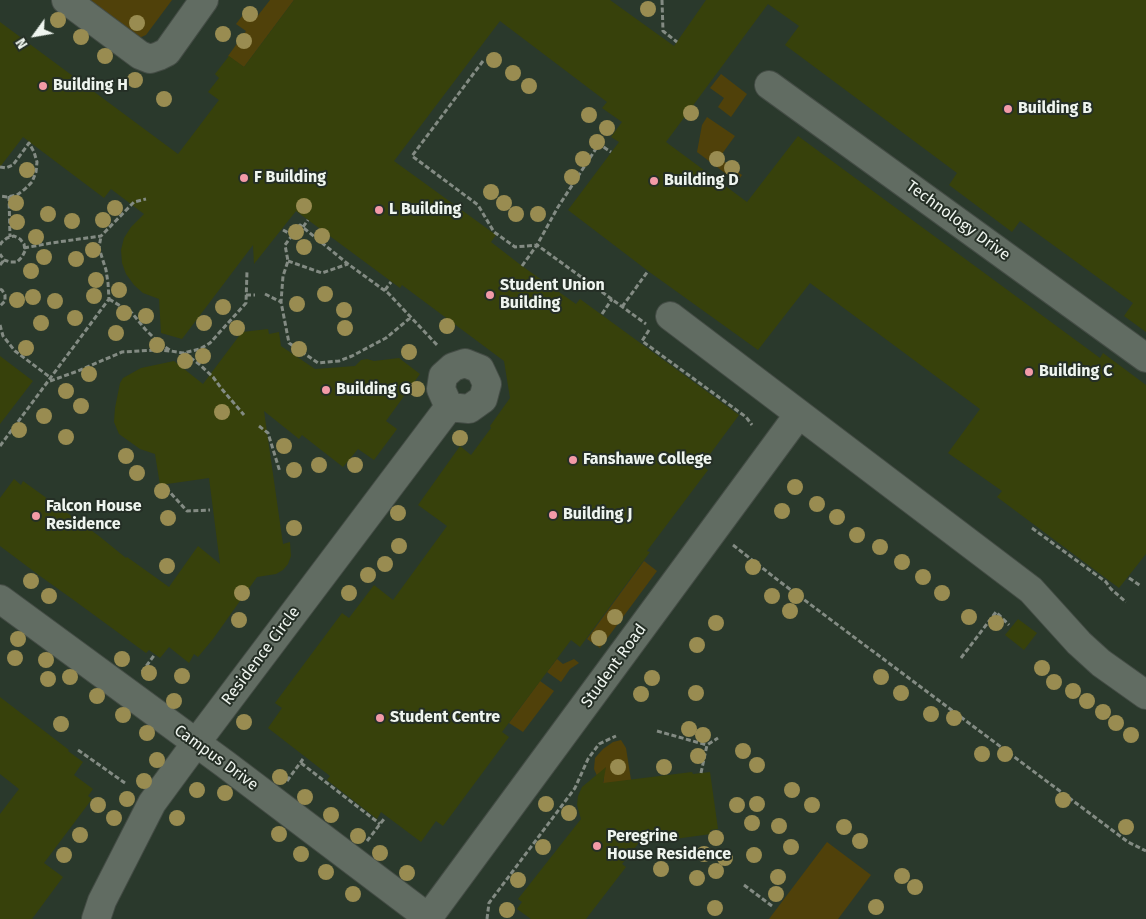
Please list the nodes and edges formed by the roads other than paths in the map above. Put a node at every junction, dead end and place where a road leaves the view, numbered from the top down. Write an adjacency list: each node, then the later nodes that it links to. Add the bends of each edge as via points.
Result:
1 (66, 0): 2 (lane, via 150,59 167,52)
2 (204, 0)
3 (769, 85): 5 (lane, Technology Drive)
4 (670, 316): 7 (lane)
5 (1146, 358)
6 (449, 407): 6 (lane, via 469,409 483,399 487,384 480,368 465,363 453,367 443,376 440,389); 10 (lane, Residence Circle)
7 (799, 414): 9 (lane, via 1031,590 1079,643); 11 (lane, Student Road)
8 (0, 599): 10 (lane, Campus Drive)
9 (1146, 695)
10 (196, 743): 11 (lane, Campus Drive); 12 (lane, Residence Circle, via 152,803 102,900)
11 (429, 918)
12 (96, 919)

